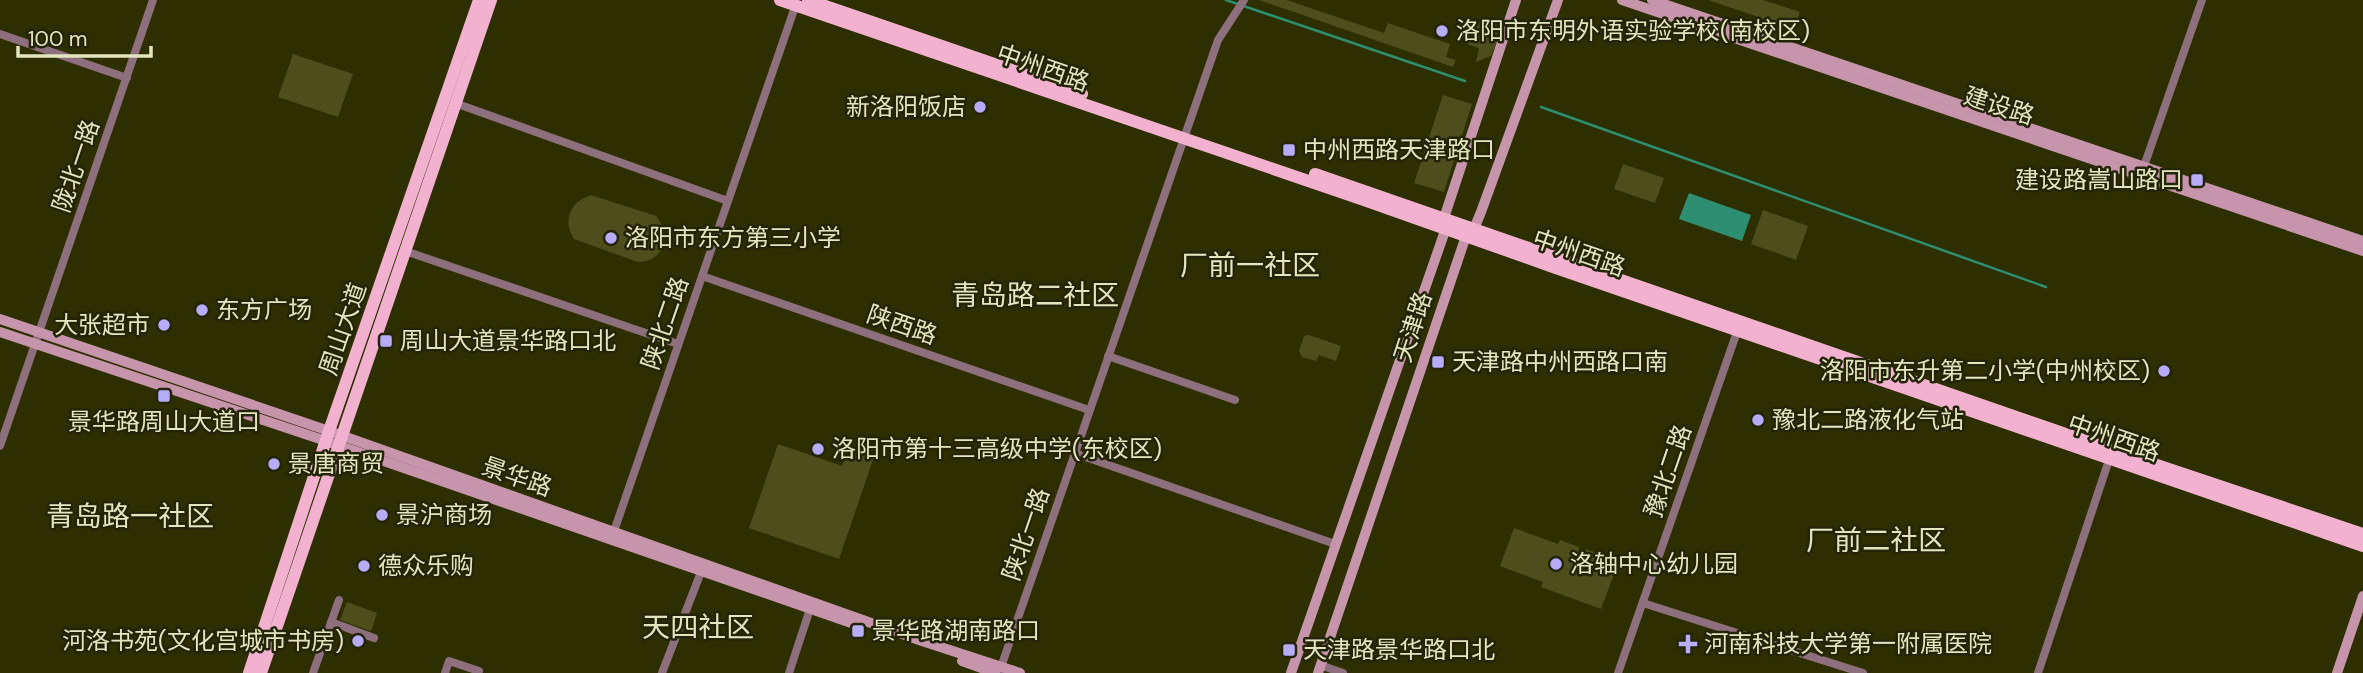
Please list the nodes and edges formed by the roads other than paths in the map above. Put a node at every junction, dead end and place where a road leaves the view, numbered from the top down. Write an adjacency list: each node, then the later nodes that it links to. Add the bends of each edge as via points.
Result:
1 (153, 0): 14 (street, 陇北一路)
2 (479, 0): 33 (main road, 周山大道)
3 (491, 0): 15 (main road, 周山大道)
4 (780, 0): 12 (main road, 中州西路)
5 (1244, 0): 16 (street, 陕北一路, via 1218,40)
6 (1516, 0): 19 (main road, 天津路)
7 (1558, 0): 20 (main road, 天津路)
8 (1622, 0): 17 (main road, 建设路, via 1907,98)
9 (1652, 0): 17 (main road, 建设路)
10 (2196, 0): 17 (street)
11 (2202, 0): 17 (street)
12 (801, 2): 16 (main road, 中州西路); 18 (street, 陕北二路)
13 (0, 34): 14 (street)
14 (127, 78): 28 (street, 陇北一路)
15 (455, 103): 18 (street); 22 (main road, 周山大道)
16 (1184, 134): 19 (main road, 中州西路); 30 (street, 陕北一路)
17 (2140, 169): 21 (main road, 建设路); 23 (main road, 建设路)
18 (728, 201): 24 (street, 陕北二路)
19 (1445, 223): 20 (main road, 中州西路); 39 (main road, 天津路)
20 (1470, 232): 26 (main road, 中州西路); 48 (main road, 天津路)
21 (2363, 241)
22 (405, 251): 29 (street); 33 (main road, 周山大道)
23 (2363, 251)
24 (702, 276): 29 (street, 陕北二路); 32 (street, 陕西路)
25 (0, 319): 28 (main road, 景华路)
26 (1738, 326): 36 (main road, 中州西路); 44 (street, 豫北二路)
27 (0, 332): 28 (main road, 景华路)
28 (37, 338): 33 (main road, 景华路); 34 (street, 陇北一路)
29 (678, 344): 38 (street, 陕北二路)
30 (1108, 356): 31 (street); 32 (street, 陕北一路)
31 (1235, 400)
32 (1089, 410): 35 (street, 陕北一路)
33 (333, 439): 38 (main road, 景华路); 51 (main road, 周山大道); 52 (main road, 周山大道)
34 (0, 446)
35 (1074, 453): 39 (street); 50 (street, 陕北一路)
36 (2111, 455): 37 (main road, 中州西路); 40 (main road, 中州西路); 62 (street)
37 (2363, 534)
38 (612, 536): 41 (main road, 景华路); 45 (main road, 景华路)
39 (1335, 544): 58 (main road, 天津路)
40 (2363, 546)
41 (701, 572): 45 (main road, 景华路); 55 (street)
42 (2363, 596): 63 (main road)
43 (339, 600): 46 (street)
44 (1643, 603): 60 (street, 豫北二路); 61 (street)
45 (811, 606): 50 (main road, 景华路); 56 (street)
46 (331, 622): 47 (street); 53 (street)
47 (374, 638)
48 (1319, 669): 59 (street)
49 (479, 671): 54 (street, via 449,661)
50 (999, 671): 57 (main road, 景华路)
51 (249, 673)
52 (261, 673)
53 (313, 673)
54 (445, 673)
55 (662, 673)
56 (789, 673)
57 (1020, 673)
58 (1290, 673)
59 (1343, 673)
60 (1618, 673)
61 (1863, 673)
62 (2038, 673)
63 (2337, 673)

